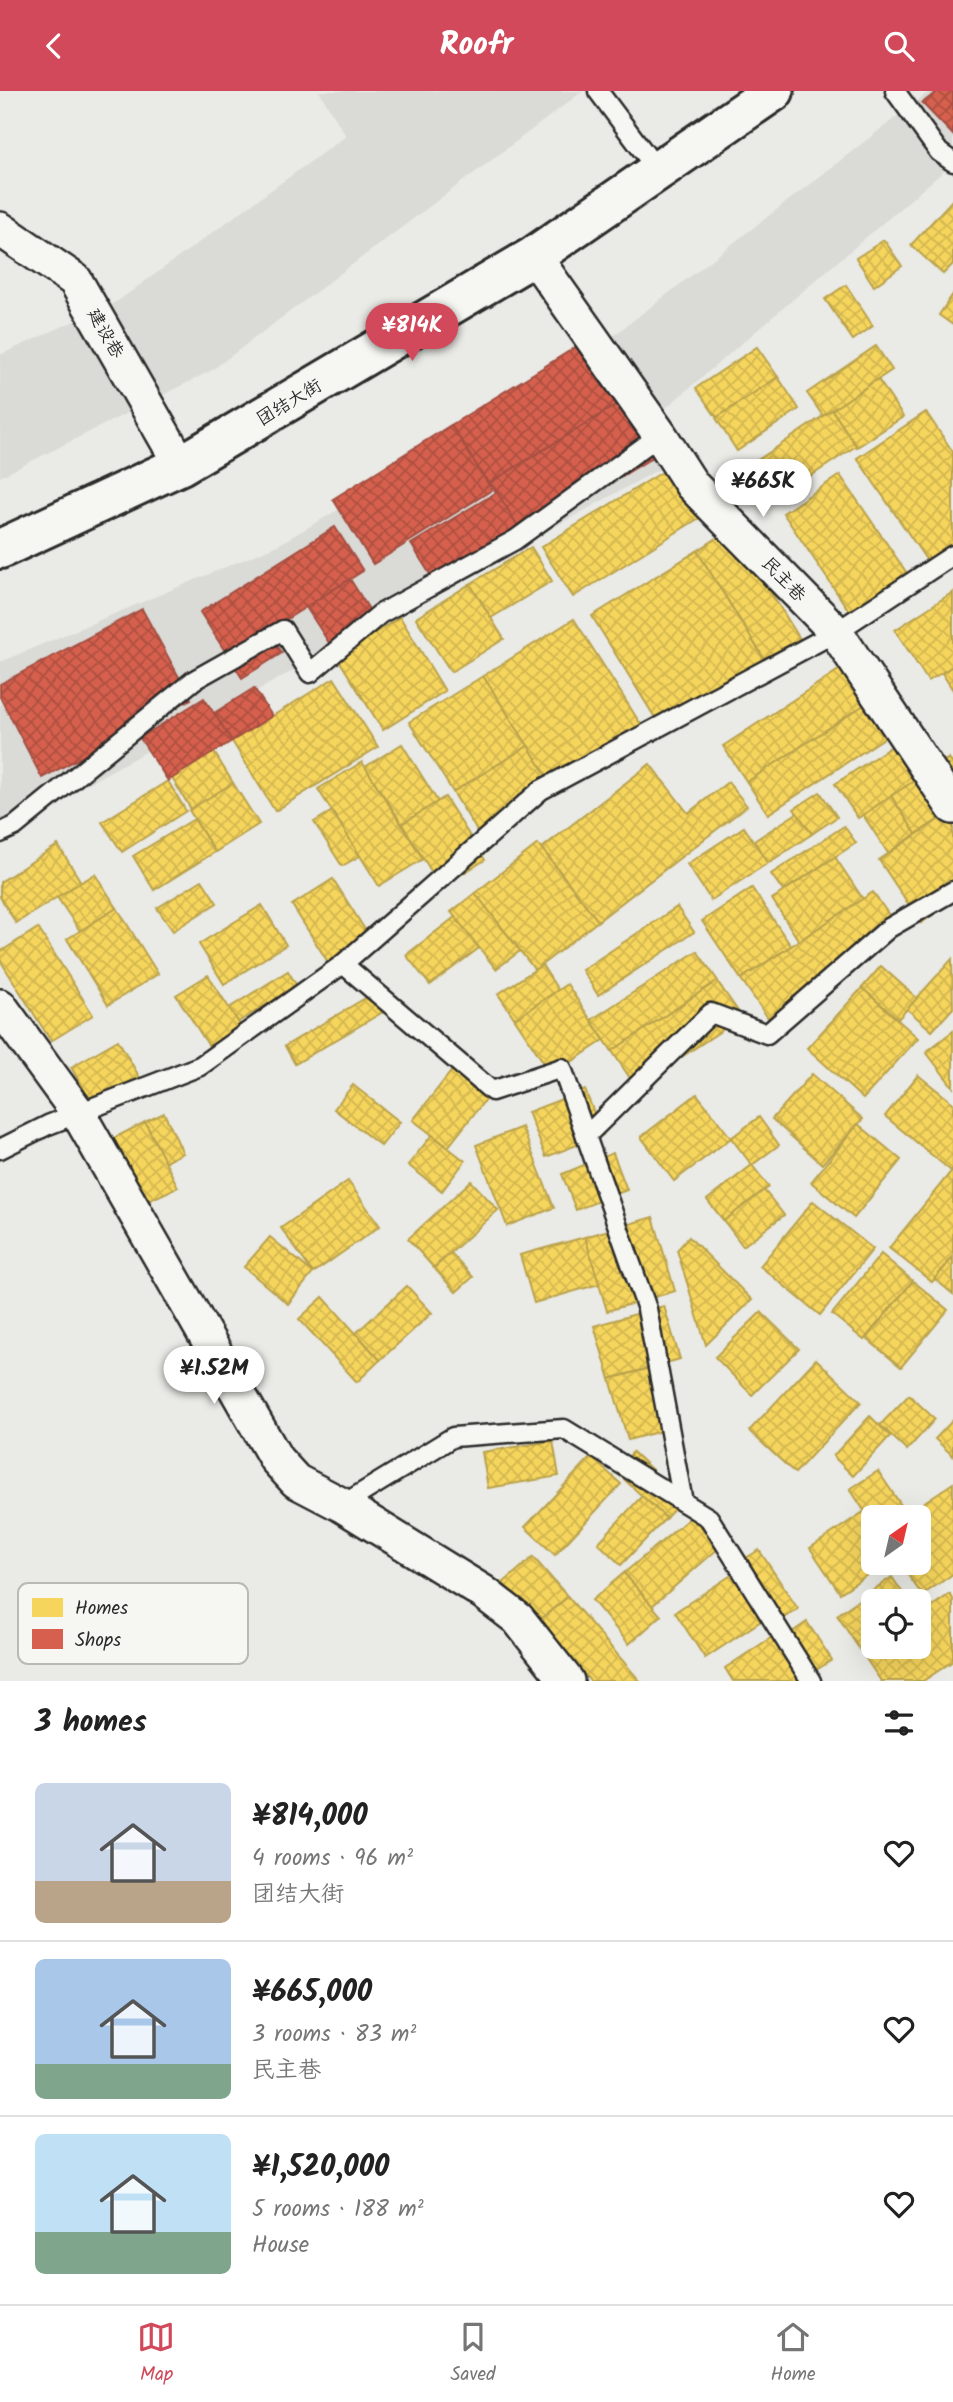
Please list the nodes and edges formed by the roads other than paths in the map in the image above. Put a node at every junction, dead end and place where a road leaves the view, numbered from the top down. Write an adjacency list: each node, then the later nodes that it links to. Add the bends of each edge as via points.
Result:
1 (598, 91): 5 (lane)
2 (774, 91): 5 (main road, 团结大街)
3 (895, 91): 4 (lane, via 939,152)
4 (953, 162)
5 (658, 171): 7 (main road, 团结大街)
6 (0, 229): 9 (street, 建设巷, via 75,280)
7 (534, 256): 8 (street, 民主巷); 9 (main road, 团结大街)
8 (660, 435): 12 (street, 民主巷, via 692,485); 14 (lane, via 515,540 380,614 310,673 283,630 194,680 15,826)
9 (181, 465): 10 (main road, 团结大街)
10 (0, 549)
11 (953, 555): 12 (lane)
12 (836, 632): 13 (street, 民主巷); 16 (lane, via 541,790)
13 (953, 807)
14 (0, 833)
15 (953, 891): 19 (lane, via 889,928 767,1034 711,1013)
16 (343, 964): 18 (lane, via 200,1066); 19 (lane, via 492,1091 562,1068)
17 (0, 1006): 18 (street)
18 (78, 1113): 20 (lane); 22 (street, via 276,1459 296,1481)
19 (586, 1136): 21 (lane, via 647,1309)
20 (0, 1149)
21 (683, 1502): 22 (lane, via 564,1429 453,1437); 24 (lane, via 709,1518)
22 (342, 1505): 23 (street, via 483,1591 518,1619)
23 (567, 1681)
24 (811, 1681)

